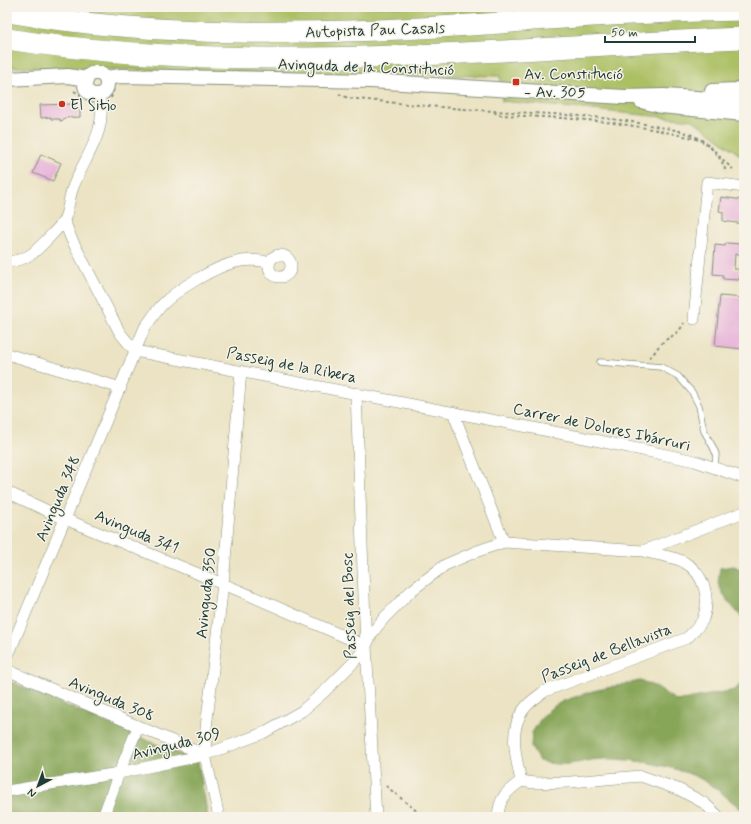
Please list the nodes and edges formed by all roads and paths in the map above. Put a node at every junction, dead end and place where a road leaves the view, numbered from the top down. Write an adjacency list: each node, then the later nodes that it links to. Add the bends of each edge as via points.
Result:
1 (744, 10): 2 (highway, Autopista Pau Casals, via 349,32 258,33 134,27)
2 (7, 12)
3 (744, 38): 4 (highway, Autopista Pau Casals, via 301,59 148,54)
4 (7, 39)
5 (105, 78): 7 (street, Avinguda de la Constitució, via 95,74); 10 (street, via 106,88); 12 (street, Avinguda de la Constitució, via 121,76 370,81)
6 (7, 79): 7 (street, Avinguda de la Constitució, via 68,76)
7 (86, 79): 10 (street, via 85,86 88,92)
8 (744, 86): 11 (street, via 737,90 681,92)
9 (336, 92): 14 (path, via 348,98)
10 (98, 95): 19 (street, via 101,106 98,131 72,190)
11 (664, 96): 12 (street, Avinguda de la Constitució); 13 (street, Avinguda de la Constitució)
12 (625, 97): 15 (street, Avinguda de la Constitució, via 661,106)
13 (744, 102)
14 (494, 111): 16 (path, via 621,120 683,132 702,140); 17 (path, via 498,114 625,124 690,138 702,142 714,151 725,166)
15 (744, 114)
16 (733, 169)
17 (729, 186): 18 (street); 22 (street, via 706,182)
18 (744, 187)
19 (64, 220): 20 (street, via 33,254); 23 (street, via 70,238 120,333)
20 (7, 262)
21 (270, 262): 23 (street, Avinguda 348, via 236,262 180,288 161,305 146,327)
22 (694, 319): 25 (path, via 685,321 676,335 661,344 652,356)
23 (135, 351): 27 (street, Passeig de la Ribera); 28 (street, Avinguda 348)
24 (7, 354): 28 (street)
25 (645, 358)
26 (600, 362): 31 (lane, via 661,367 678,376 692,392 699,406 704,431 716,454)
27 (241, 371): 29 (street, Passeig de la Ribera); 38 (street, Avinguda 350)
28 (121, 388): 35 (street, Avinguda 348)
29 (356, 393): 30 (street, Passeig de la Ribera); 39 (street, Passeig del Bosc)
30 (453, 412): 31 (street, Carrer de Dolores Ibárruri); 36 (street)
31 (715, 467): 32 (street, Carrer de Dolores Ibárruri)
32 (744, 478)
33 (7, 492): 35 (street, Avinguda 341)
34 (744, 512): 37 (street)
35 (66, 519): 38 (street, Avinguda 341); 40 (street, Avinguda 348)
36 (504, 542): 37 (street); 39 (street, Avinguda 309, via 445,565 385,616 372,632)
37 (643, 551): 46 (street, Passeig de Bellavista, via 679,560 695,569 706,595 703,620 688,638 545,691 531,701 516,726 514,742)
38 (223, 584): 39 (street, Avinguda 341); 43 (street, Avinguda 350)
39 (366, 646): 43 (street, Avinguda 309, via 346,671 302,711 263,733); 45 (street, Passeig del Bosc)
40 (7, 658)
41 (7, 670): 42 (street, Avinguda 308)
42 (138, 727): 43 (street, Avinguda 308); 44 (street)
43 (205, 755): 44 (street, Avinguda 309); 49 (street, Avinguda 350)
44 (119, 773): 47 (street, Avinguda 309); 48 (street)
45 (373, 776): 50 (street, Passeig del Bosc); 51 (path)
46 (521, 781): 52 (street, via 501,798); 53 (street, via 564,782 641,776 680,790 704,803)
47 (7, 791)
48 (103, 817)
49 (219, 817)
50 (376, 817)
51 (424, 817)
52 (498, 817)
53 (719, 817)

